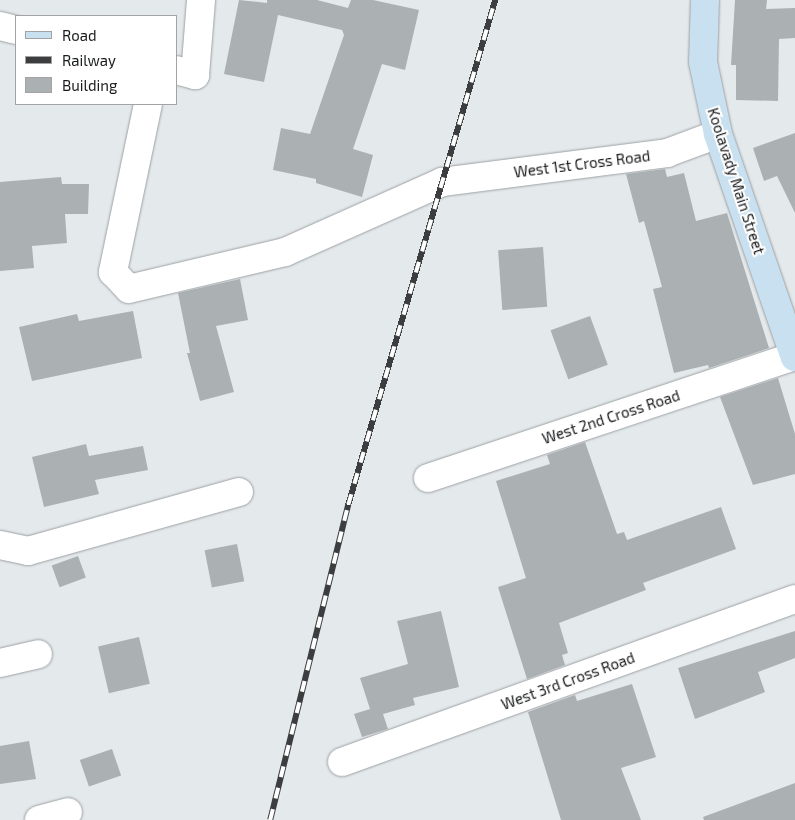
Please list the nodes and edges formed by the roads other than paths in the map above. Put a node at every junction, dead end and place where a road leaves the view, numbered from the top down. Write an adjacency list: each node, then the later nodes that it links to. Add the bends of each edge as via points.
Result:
1 (201, 0): 5 (street, via 195,75)
2 (705, 0): 7 (main road, Koolavady Main Street, via 703,62)
3 (0, 26): 4 (street)
4 (15, 30)
5 (178, 71)
6 (148, 105): 7 (street, West 1st Cross Road, via 112,272 129,289 285,252 442,182 667,153)
7 (718, 134): 8 (main road, Koolavady Main Street)
8 (795, 357): 9 (street, West 2nd Cross Road)
9 (428, 478)
10 (239, 492): 11 (street, via 28,551)
11 (0, 545)
12 (795, 599): 15 (street, West 3rd Cross Road)
13 (38, 654): 14 (street)
14 (0, 664)
15 (342, 762)
16 (68, 812): 17 (street)
17 (39, 820)

